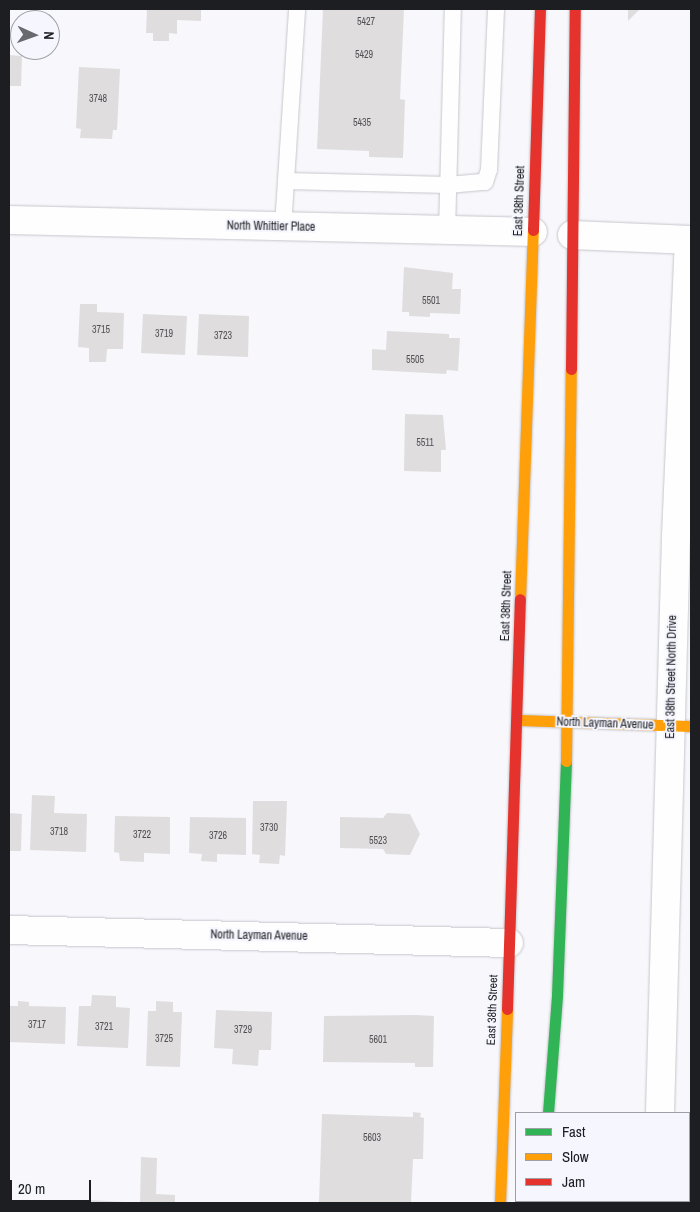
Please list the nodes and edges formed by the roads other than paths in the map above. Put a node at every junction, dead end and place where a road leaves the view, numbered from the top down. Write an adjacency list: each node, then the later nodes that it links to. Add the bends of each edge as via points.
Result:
1 (297, 9): 6 (lane)
2 (454, 9): 7 (lane)
3 (496, 9): 7 (lane, via 489,170 485,182)
4 (540, 9): 11 (main road, East 38th Street)
5 (575, 9): 12 (main road)
6 (286, 181): 7 (lane); 9 (lane)
7 (448, 185): 10 (lane)
8 (9, 220): 9 (street, North Whittier Place)
9 (283, 228): 10 (street, North Whittier Place)
10 (447, 232): 11 (street, North Whittier Place)
11 (533, 232): 14 (main road, East 38th Street)
12 (572, 235): 13 (street); 15 (main road)
13 (690, 240): 16 (street, East 38th Street North Drive, via 676,536)
14 (518, 720): 15 (main road, North Layman Avenue); 18 (main road, East 38th Street)
15 (568, 723): 16 (main road, North Layman Avenue); 19 (main road, via 557,995)
16 (681, 726): 20 (street, East 38th Street North Drive)
17 (9, 930): 18 (street, North Layman Avenue)
18 (509, 943): 21 (main road, East 38th Street)
19 (548, 1112)
20 (660, 1112)
21 (500, 1203)

